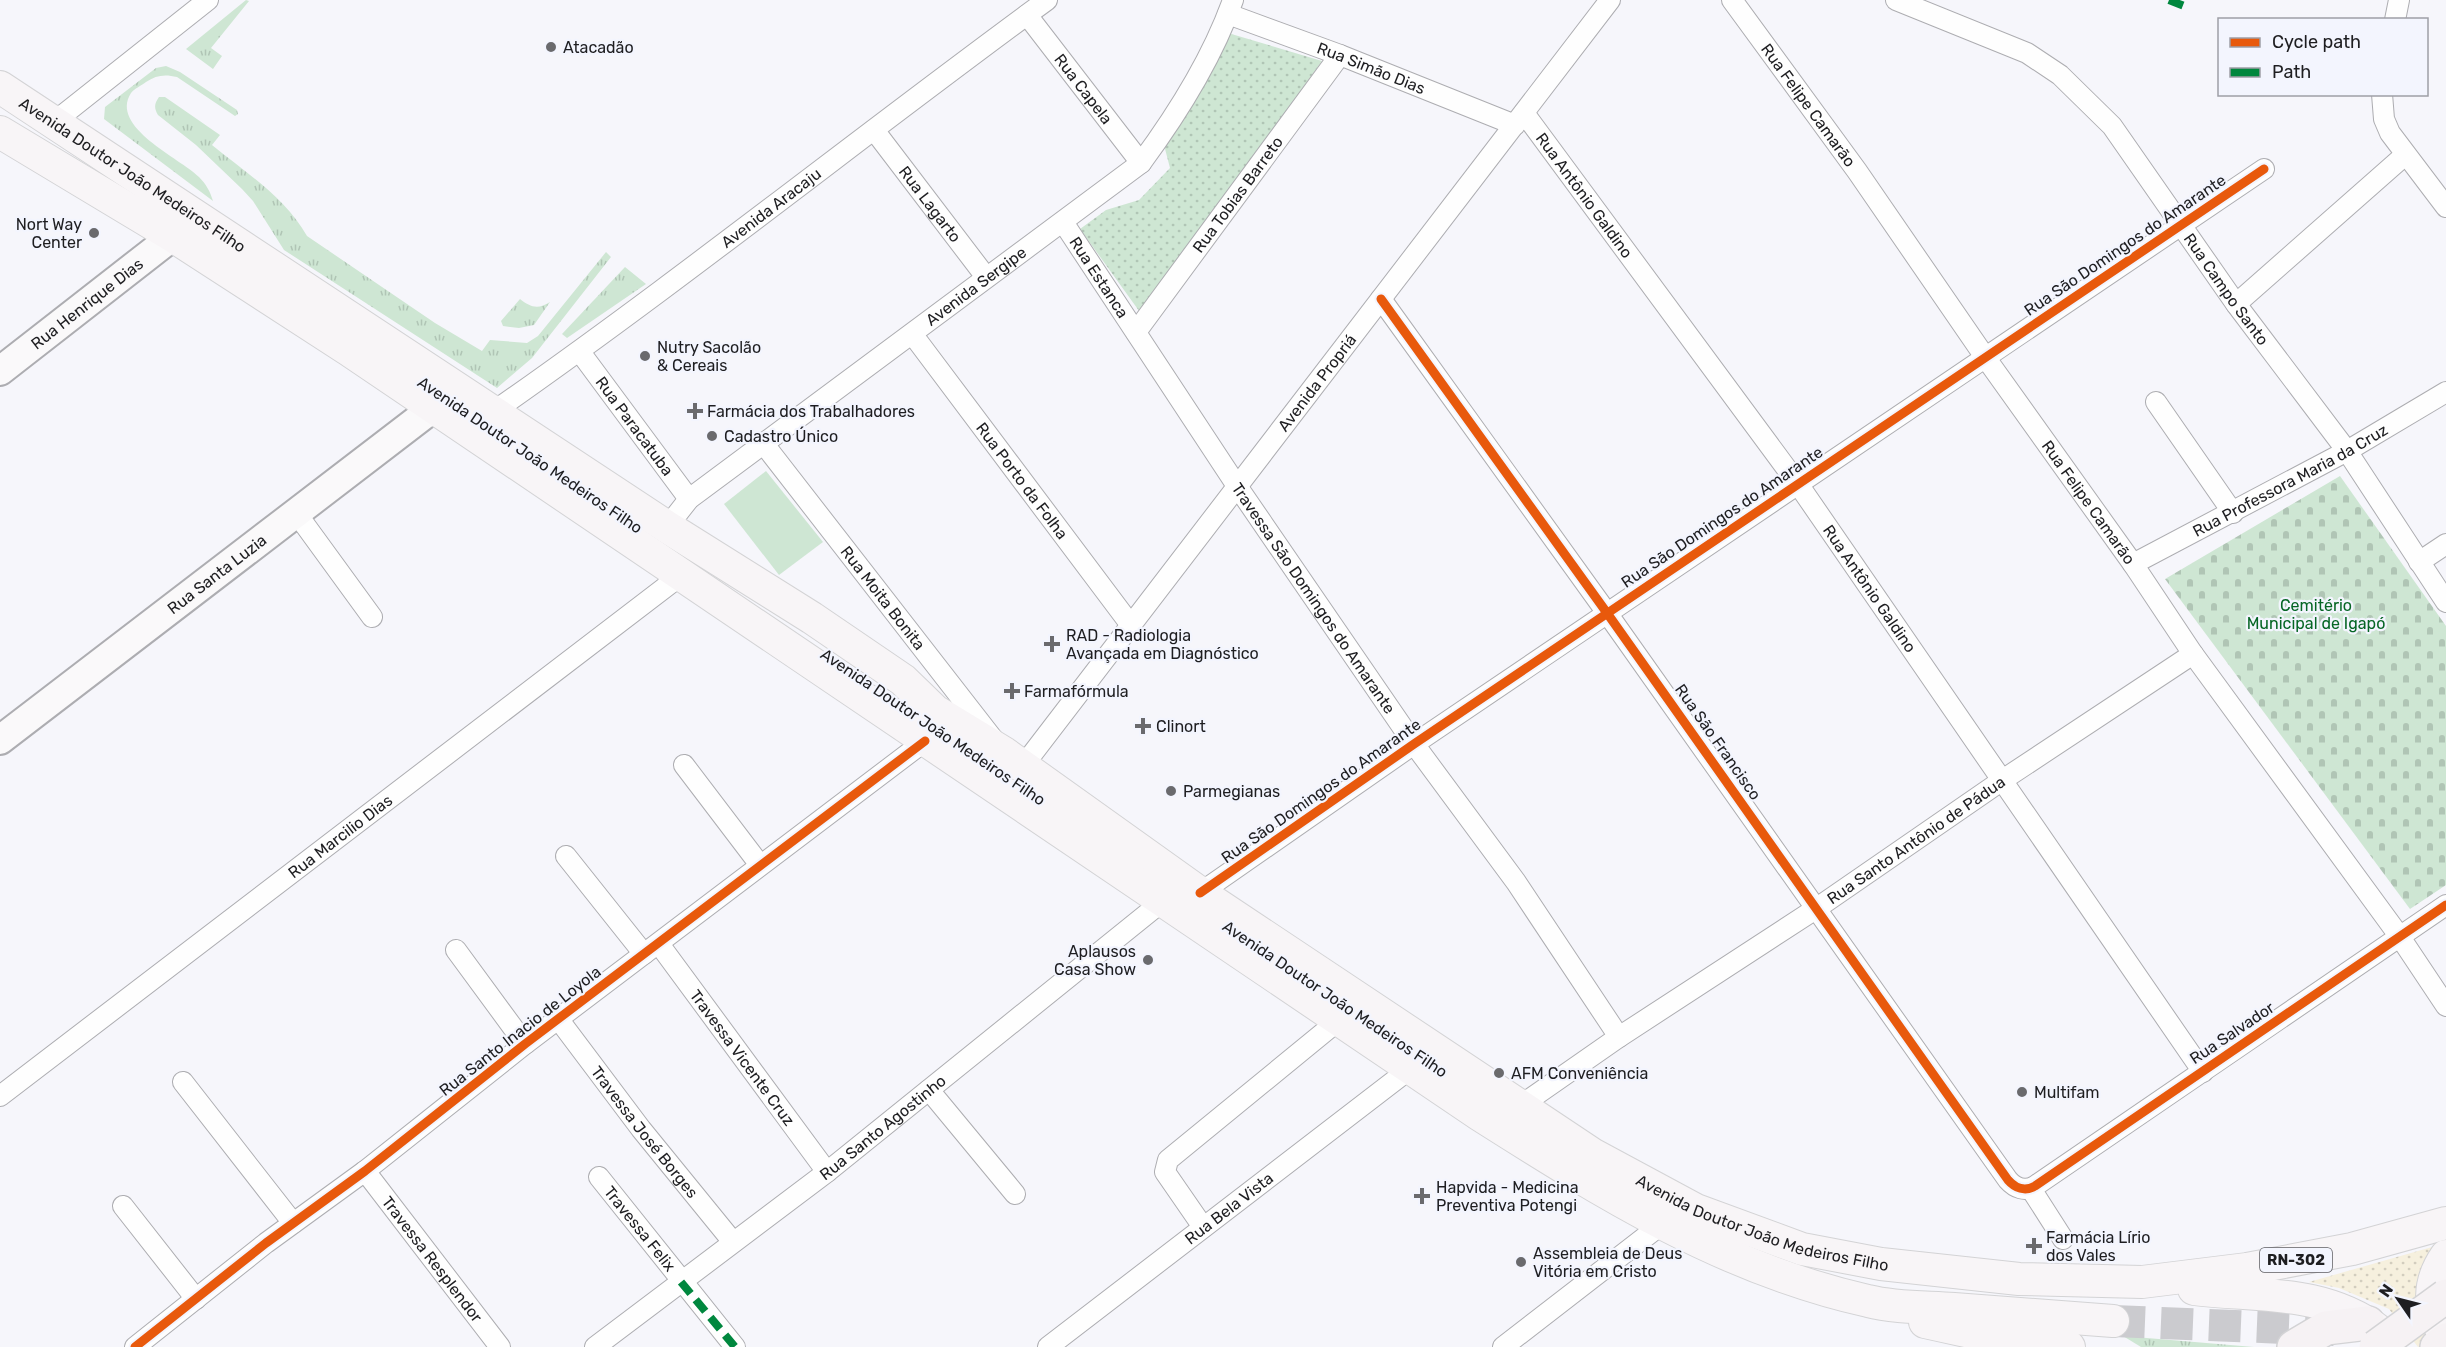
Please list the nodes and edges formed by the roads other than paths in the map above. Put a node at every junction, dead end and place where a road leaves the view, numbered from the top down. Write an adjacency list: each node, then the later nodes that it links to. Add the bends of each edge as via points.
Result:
1 (208, 0): 15 (street)
2 (1047, 0): 8 (street, Avenida Aracaju)
3 (1610, 0): 14 (street, Avenida Propriá)
4 (1732, 0): 31 (street, Rua Felipe Camarão, via 1857,171)
5 (1896, 0): 23 (street, Rua Campo Santo, via 2026,53 2060,75 2112,126)
6 (2398, 0): 9 (street)
7 (1230, 7): 10 (street, Rua Simão Dias); 19 (street, Avenida Sergipe, via 1182,104)
8 (1027, 15): 16 (street, Avenida Aracaju); 19 (street, Rua Capela)
9 (2395, 18)
10 (1340, 55): 14 (street, Rua Simão Dias); 28 (street, Rua Tobias Barreto)
11 (0, 87): 15 (main road, Avenida Doutor João Medeiros Filho / RN-302)
12 (2382, 96): 18 (street, via 2384,119)
13 (0, 113): 15 (main road, via 39,131)
14 (1519, 119): 26 (street, Avenida Propriá); 39 (street, Rua Antônio Galdino)
15 (54, 122): 36 (main road, Avenida Doutor João Medeiros Filho / RN-302)
16 (874, 130): 25 (street, Rua Lagarto); 30 (street, Avenida Aracaju)
17 (0, 132): 24 (main road, Avenida Doutor João Medeiros Filho)
18 (2405, 155): 21 (street); 27 (street)
19 (1141, 163): 22 (street, Avenida Sergipe)
20 (2264, 169): 23 (street, Rua São Domingos do Amarante)
21 (2446, 207)
22 (1063, 222): 25 (street, Avenida Sergipe); 28 (street, Rua Estanca)
23 (2183, 225): 27 (street, Rua Campo Santo); 31 (street, Rua São Domingos do Amarante)
24 (173, 236): 32 (main road, Rua Henrique Dias); 35 (main road, Avenida Doutor João Medeiros Filho)
25 (986, 277): 29 (street, Avenida Sergipe)
26 (1381, 299): 40 (street, Avenida Propriá); 50 (street, Rua São Francisco)
27 (2236, 304): 38 (street, Rua Campo Santo)
28 (1136, 332): 40 (street, Travessa São Domingos do Amarante)
29 (913, 334): 37 (street, Avenida Sergipe); 53 (street, Rua Porto da Folha)
30 (580, 352): 36 (street, Avenida Aracaju); 41 (street, Rua Paracatuba)
31 (1985, 357): 39 (street, Rua São Domingos do Amarante); 47 (street, Rua Felipe Camarão)
32 (0, 371)
33 (2446, 392): 38 (street, Rua Professora Maria da Cruz)
34 (2156, 402): 42 (street)
35 (433, 408): 43 (main road, Rua Santa Luzia); 48 (main road, Avenida Doutor João Medeiros Filho)
36 (493, 412): 44 (main road, Avenida Doutor João Medeiros Filho / RN-302)
37 (763, 444): 41 (street, Avenida Sergipe); 60 (street, Rua Moita Bonita)
38 (2347, 451): 42 (street, Rua Professora Maria da Cruz); 46 (street, Rua Campo Santo)
39 (1798, 484): 50 (street, Rua São Domingos do Amarante); 62 (street, Rua Antônio Galdino)
40 (1237, 486): 53 (street, Avenida Propriá); 59 (street, Travessa São Domingos do Amarante)
41 (689, 500): 44 (street, Avenida Sergipe)
42 (2233, 513): 47 (street, Rua Professora Maria da Cruz)
43 (297, 514): 52 (street); 57 (main road, Rua Santa Luzia)
44 (667, 527): 51 (main road, Avenida Doutor João Medeiros Filho / RN-302)
45 (2446, 544): 46 (street)
46 (2420, 562): 49 (street, Rua Campo Santo)
47 (2133, 564): 54 (street, Rua Felipe Camarão)
48 (680, 576): 51 (main road, via 723,588 776,622 784,624); 55 (main road, Avenida Doutor João Medeiros Filho); 81 (street, Rua Marcilio Dias)
49 (2446, 602)
50 (1607, 613): 59 (street, Rua São Domingos do Amarante); 68 (street, Rua São Francisco)
51 (804, 614): 56 (main road, Avenida Doutor João Medeiros Filho / RN-302, via 903,680)
52 (372, 617)
53 (1130, 624): 60 (street, Avenida Propriá)
54 (2193, 654): 62 (street, Rua Santo Antônio de Pádua); 69 (street, Rua Felipe Camarão)
55 (812, 662): 56 (main road, via 831,655 839,657 886,688); 58 (main road, Avenida Doutor João Medeiros Filho)
56 (935, 711): 60 (main road, Avenida Doutor João Medeiros Filho / RN-302)
57 (0, 740)
58 (925, 741): 64 (street, Rua Santo Inacio de Loyola); 66 (main road, Avenida Doutor João Medeiros Filho)
59 (1414, 744): 65 (street, Rua São Domingos do Amarante); 75 (street, Travessa São Domingos do Amarante, via 1516,882)
60 (1014, 760): 65 (main road, Avenida Doutor João Medeiros Filho / RN-302)
61 (684, 765): 64 (street)
62 (2004, 779): 68 (street, Rua Santo Antônio de Pádua); 78 (street, Rua Antônio Galdino)
63 (566, 856): 70 (street, Travessa Vicente Cruz)
64 (760, 864): 70 (street, Rua Santo Inacio de Loyola)
65 (1200, 892): 82 (main road, Avenida Doutor João Medeiros Filho / RN-302)
66 (1163, 901): 74 (main road, Avenida Doutor João Medeiros Filho); 80 (street, Rua Santo Agostinho)
67 (2446, 905): 69 (street, Rua Salvador)
68 (1817, 909): 75 (street, Rua Santo Antônio de Pádua); 86 (street, Rua São Francisco, via 2008,1180 2021,1188)
69 (2400, 937): 72 (street, Rua Felipe Camarão); 78 (street, Rua Salvador)
70 (652, 949): 73 (street, Rua Santo Inacio de Loyola); 84 (street, Travessa Vicente Cruz)
71 (456, 950): 76 (street)
72 (2446, 1006)
73 (560, 1020): 76 (street, Rua Santo Inacio de Loyola); 94 (street, Travessa José Borges, via 641,1129)
74 (1339, 1020): 77 (main road, Avenida Doutor João Medeiros Filho); 92 (street, via 1168,1160 1165,1172)
75 (1619, 1037): 82 (street, Rua Santo Antônio de Pádua)
76 (525, 1044): 83 (street, Rua Santo Inacio de Loyola)
77 (1411, 1068): 91 (main road, Avenida Doutor João Medeiros Filho, via 1549,1159); 92 (street, Rua Bela Vista)
78 (2203, 1072): 86 (street, Rua Salvador)
79 (183, 1082): 89 (street)
80 (929, 1090): 84 (street, Rua Santo Agostinho); 87 (street)
81 (0, 1096)
82 (1520, 1106): 97 (main road, Avenida Doutor João Medeiros Filho / RN-302, via 1592,1154 1668,1195 1730,1224 1802,1249 1881,1264 2019,1280)
83 (365, 1171): 89 (street, Rua Santo Inacio de Loyola); 106 (street, Travessa Resplendor)
84 (827, 1172): 94 (street, Rua Santo Agostinho)
85 (599, 1177): 96 (street, Travessa Felix)
86 (2033, 1188): 93 (street)
87 (1015, 1194)
88 (123, 1206): 99 (street)
89 (293, 1223): 99 (street, Rua Santo Inacio de Loyola)
90 (2446, 1223): 97 (main road, Avenida Doutor João Medeiros Filho / RN-302, via 2352,1249 2247,1269)
91 (1662, 1224): 100 (main road, Avenida Doutor João Medeiros Filho, via 1752,1266); 110 (street)
92 (1203, 1227): 109 (street, Rua Bela Vista)
93 (2063, 1239)
94 (733, 1242): 96 (street, Rua Santo Agostinho)
95 (2446, 1256): 103 (main road, via 2438,1267 2431,1297 2433,1314)
96 (681, 1282): 107 (street, Rua Santo Agostinho); 108 (street, Travessa Felix)
97 (2142, 1282): 102 (main road, via 2319,1301 2347,1311)
98 (2446, 1296): 102 (highway, bridge)
99 (196, 1299): 105 (street, Rua Santo Inacio de Loyola)
100 (1870, 1302): 101 (main road, Avenida Doutor João Medeiros Filho); 111 (main road, via 1939,1326)
101 (2113, 1321)
102 (2372, 1335): 112 (highway, via 2326,1328); 113 (main road)
103 (2446, 1335)
104 (2446, 1340): 114 (highway)
105 (135, 1347)
106 (500, 1347)
107 (595, 1347)
108 (735, 1347)
109 (1048, 1347)
110 (1503, 1347)
111 (2069, 1347)
112 (2294, 1347)
113 (2397, 1347)
114 (2437, 1347)

